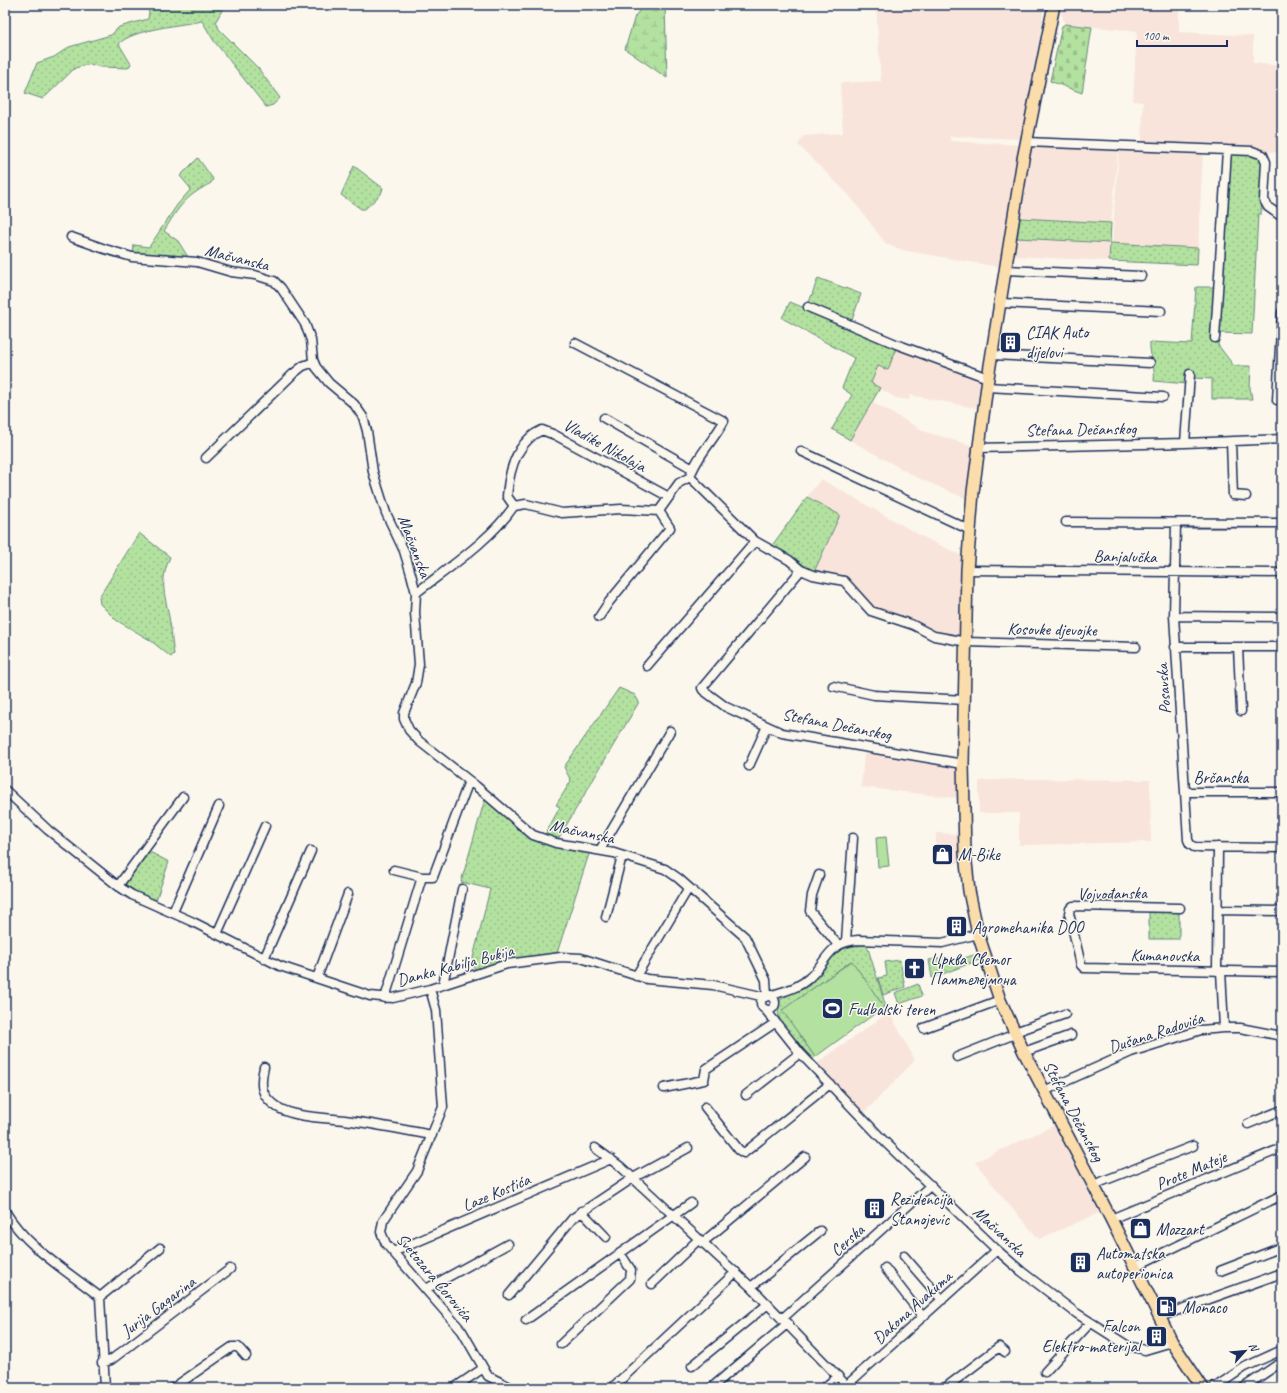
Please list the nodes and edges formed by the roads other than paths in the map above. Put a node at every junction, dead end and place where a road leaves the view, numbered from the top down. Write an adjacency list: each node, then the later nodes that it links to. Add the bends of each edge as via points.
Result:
1 (1054, 5): 2 (main road, Stefana Dečanskog)
2 (1026, 142): 3 (street); 6 (main road, Stefana Dečanskog)
3 (1227, 150): 4 (street, via 1252,151 1262,156 1266,162 1264,200 1268,207); 12 (street)
4 (1282, 217)
5 (71, 237): 15 (street, Mačvanska, via 132,257 197,262 274,281 305,324 311,340)
6 (1006, 270): 7 (street); 8 (main road, Stefana Dečanskog)
7 (1141, 276)
8 (1001, 303): 10 (street); 14 (main road, Stefana Dečanskog)
9 (808, 307): 18 (street)
10 (1161, 311)
11 (1282, 312): 20 (street)
12 (1215, 338)
13 (575, 343): 28 (street, via 724,421 716,437)
14 (992, 355): 16 (street); 18 (main road, Stefana Dečanskog)
15 (314, 362): 27 (street, via 293,374); 43 (street, Mačvanska, via 329,383 354,404 363,417 386,514 404,550)
16 (1150, 363)
17 (1190, 374): 24 (street)
18 (987, 383): 19 (street); 25 (main road, Stefana Dečanskog)
19 (1163, 397)
20 (1277, 400)
21 (604, 418): 28 (street, Vladike Nikolaja)
22 (1282, 438): 23 (street, Stefana Dečanskog)
23 (1231, 442): 24 (street, Stefana Dečanskog); 30 (street, via 1233,495)
24 (1185, 443): 25 (street, Stefana Dečanskog)
25 (978, 448): 37 (main road, Stefana Dečanskog)
26 (801, 451): 37 (street)
27 (206, 458)
28 (693, 468): 29 (street)
29 (690, 477): 31 (street, via 679,484); 38 (street)
30 (1246, 496)
31 (669, 497): 32 (street, Vladike Nikolaja, via 542,430 521,446 516,457 507,496); 33 (street)
32 (514, 506): 33 (street, via 526,504 562,513 621,509); 43 (street, via 493,530)
33 (659, 511): 45 (street, via 670,528)
34 (1066, 522): 35 (street)
35 (1176, 523): 36 (street); 41 (street)
36 (1282, 523)
37 (970, 530): 40 (main road, Stefana Dečanskog)
38 (755, 541): 39 (street); 52 (street)
39 (801, 570): 47 (street, via 844,581 871,611 912,625 934,636); 56 (street, Stefana Dečanskog, via 702,688 726,707)
40 (967, 570): 41 (street, Banjalučka); 47 (main road, Stefana Dečanskog)
41 (1174, 572): 42 (street, Banjalučka); 44 (street)
42 (1282, 573)
43 (416, 593): 60 (street, Mačvanska, via 418,676 405,708 404,719 409,730 419,741)
44 (1174, 616): 46 (street); 49 (street)
45 (599, 617)
46 (1282, 617)
47 (967, 642): 48 (street, Kosovke djevojke); 54 (main road, Stefana Dečanskog)
48 (1136, 647)
49 (1175, 647): 50 (street, Posavska); 62 (street, Posavska)
50 (1238, 647): 51 (street, Posavska); 55 (street)
51 (1282, 647)
52 (647, 666)
53 (833, 686): 54 (street, Stefana Dečanskog, via 874,695)
54 (965, 700): 58 (main road, Stefana Dečanskog)
55 (1241, 711)
56 (767, 726): 58 (street, Stefana Dečanskog, via 782,733); 59 (street)
57 (670, 731): 70 (street)
58 (963, 764): 87 (main road, Stefana Dečanskog, via 965,853 969,891)
59 (749, 766)
60 (469, 781): 70 (street, Mačvanska, via 533,835 556,843); 75 (street, via 436,874 433,877)
61 (5, 790): 76 (street, Danka Kabilja Bukija, via 48,830)
62 (1186, 792): 63 (street, Brčanska); 68 (street, Brčanska, via 1190,844 1194,847)
63 (1282, 792)
64 (183, 796): 76 (street)
65 (219, 806): 83 (street)
66 (265, 826): 86 (street)
67 (853, 838): 88 (street)
68 (1218, 847): 69 (street, Brčanska); 81 (street)
69 (1282, 848)
70 (600, 850): 72 (street, Mačvanska)
71 (312, 852): 90 (street)
72 (622, 856): 78 (street, Mačvanska, via 665,869); 84 (street)
73 (394, 870): 75 (street)
74 (819, 875): 89 (street, via 812,894 810,911)
75 (422, 877): 99 (street, Danka Kabilja Bukija)
76 (118, 886): 83 (street, Danka Kabilja Bukija, via 146,902)
77 (462, 889): 96 (street)
78 (688, 889): 93 (street); 95 (street, Mačvanska, via 745,937)
79 (348, 894): 94 (street)
80 (1180, 908): 85 (street, Vojvođanska, via 1073,906 1069,913)
81 (1218, 910): 82 (street); 91 (street)
82 (1282, 911)
83 (173, 912): 86 (street, Danka Kabilja Bukija)
84 (606, 917)
85 (1073, 933): 91 (street, Kumanovska, via 1084,968)
86 (217, 934): 90 (street, Danka Kabilja Bukija)
87 (978, 934): 88 (street, via 942,943); 100 (main road, Stefana Dečanskog)
88 (846, 941): 89 (street)
89 (838, 945): 98 (street, via 809,979)
90 (264, 959): 94 (street, Danka Kabilja Bukija)
91 (1219, 971): 92 (street, Kumanovska); 105 (street)
92 (1282, 972)
93 (636, 976): 96 (street, Danka Kabilja Bukija, via 581,958 560,957 507,964); 101 (street, Danka Kabilja Bukija, via 667,982 730,988)
94 (317, 978): 99 (street, Danka Kabilja Bukija, via 370,996)
95 (766, 980): 98 (street, via 775,987); 101 (street)
96 (443, 984): 97 (street, Danka Kabilja Bukija)
97 (430, 989): 99 (street, Danka Kabilja Bukija); 120 (street, Svetozara Ćorovića, via 436,1010 444,1096 442,1113)
98 (787, 989): 101 (street)
99 (385, 998)
100 (1000, 1000): 104 (street); 106 (main road, Stefana Dečanskog)
101 (768, 1002): 103 (street)
102 (1065, 1014): 106 (street)
103 (777, 1025): 110 (street, Mačvanska); 114 (street, via 706,1069 704,1080)
104 (924, 1028)
105 (1224, 1028): 108 (street, Dušana Radovića, via 1261,1031); 115 (street, Dušana Radovića, via 1201,1030 1131,1052)
106 (1015, 1033): 109 (main road, Stefana Dečanskog); 111 (street)
107 (1071, 1035): 109 (street, Stefana Dečanskog)
108 (1282, 1036)
109 (1024, 1052): 115 (main road, Stefana Dečanskog)
110 (800, 1053): 113 (street, Mačvanska); 116 (street)
111 (957, 1056)
112 (264, 1067): 120 (street, via 261,1088 271,1102 280,1108 299,1114)
113 (830, 1084): 117 (street, via 744,1153); 128 (street, Mačvanska, via 885,1142)
114 (664, 1088)
115 (1044, 1091): 129 (main road, Stefana Dečanskog)
116 (746, 1095)
117 (705, 1107)
118 (1282, 1110): 119 (street)
119 (1248, 1124)
120 (432, 1135): 143 (street, Svetozara Ćorovića, via 412,1180 383,1221 381,1232)
121 (1193, 1146): 129 (street, Stefana Dečanskog)
122 (595, 1148): 126 (street)
123 (688, 1148): 127 (street)
124 (1282, 1148): 135 (street, Prote Mateje)
125 (804, 1157): 138 (street)
126 (611, 1159): 127 (street); 143 (street, Laze Kostića)
127 (633, 1178): 133 (street); 134 (street)
128 (931, 1185): 142 (street, Mačvanska); 162 (street, Cerska)
129 (1093, 1185): 135 (main road, Stefana Dečanskog)
130 (1282, 1195): 146 (street)
131 (691, 1203): 134 (street)
132 (5, 1211): 156 (street, via 14,1227 29,1241)
133 (581, 1211): 137 (street); 155 (street)
134 (674, 1216): 138 (street); 144 (street)
135 (1111, 1219): 146 (main road, Stefana Dečanskog)
136 (820, 1231): 153 (street)
137 (606, 1237)
138 (700, 1241): 150 (street); 152 (street)
139 (508, 1244): 154 (street)
140 (1282, 1247): 149 (street)
141 (160, 1248): 156 (street)
142 (998, 1250): 157 (street, Đakona Avakuma); 163 (street, Mačvanska, via 1021,1271)
143 (393, 1252): 154 (street, Svetozara Ćorovića)
144 (620, 1253): 161 (street); 165 (street, via 631,1270 630,1278)
145 (904, 1256): 157 (street)
146 (1134, 1267): 160 (main road, Stefana Dečanskog)
147 (885, 1268): 159 (street)
148 (230, 1269): 169 (street, Jurija Gagarina, via 117,1355)
149 (1220, 1271)
150 (736, 1272): 153 (street); 175 (street)
151 (1282, 1273): 160 (street)
152 (652, 1284)
153 (751, 1287): 158 (street)
154 (426, 1289): 172 (street, Svetozara Ćorovića, via 462,1332)
155 (509, 1295)
156 (100, 1297): 169 (street, Jurija Gagarina)
157 (942, 1300): 159 (street, Đakona Avakuma)
158 (768, 1304): 162 (street); 171 (street)
159 (923, 1317): 177 (street, Đakona Avakuma)
160 (1159, 1317): 164 (main road, Stefana Dečanskog)
161 (526, 1320)
162 (785, 1320): 174 (street); 176 (street)
163 (1090, 1323): 164 (street, Mačvanska, via 1134,1348 1152,1349); 173 (street)
164 (1172, 1342): 184 (main road, Stefana Dečanskog)
165 (561, 1344)
166 (1282, 1350): 185 (street, via 1245,1367)
167 (1005, 1352): 183 (street, via 999,1346)
168 (246, 1356): 179 (street, via 238,1347 232,1347)
169 (102, 1363): 178 (street, Jurija Gagarina)
170 (1277, 1365): 186 (street)
171 (692, 1366)
172 (482, 1369): 180 (street); 181 (street, Svetozara Ćorovića, via 488,1376)
173 (1044, 1372)
174 (838, 1376): 177 (street); 182 (street)
175 (615, 1385)
176 (716, 1386)
177 (848, 1387)
178 (105, 1388)
179 (173, 1388)
180 (454, 1388)
181 (512, 1388)
182 (824, 1388)
183 (945, 1388)
184 (1203, 1388)
185 (1214, 1388)
186 (1243, 1388)

